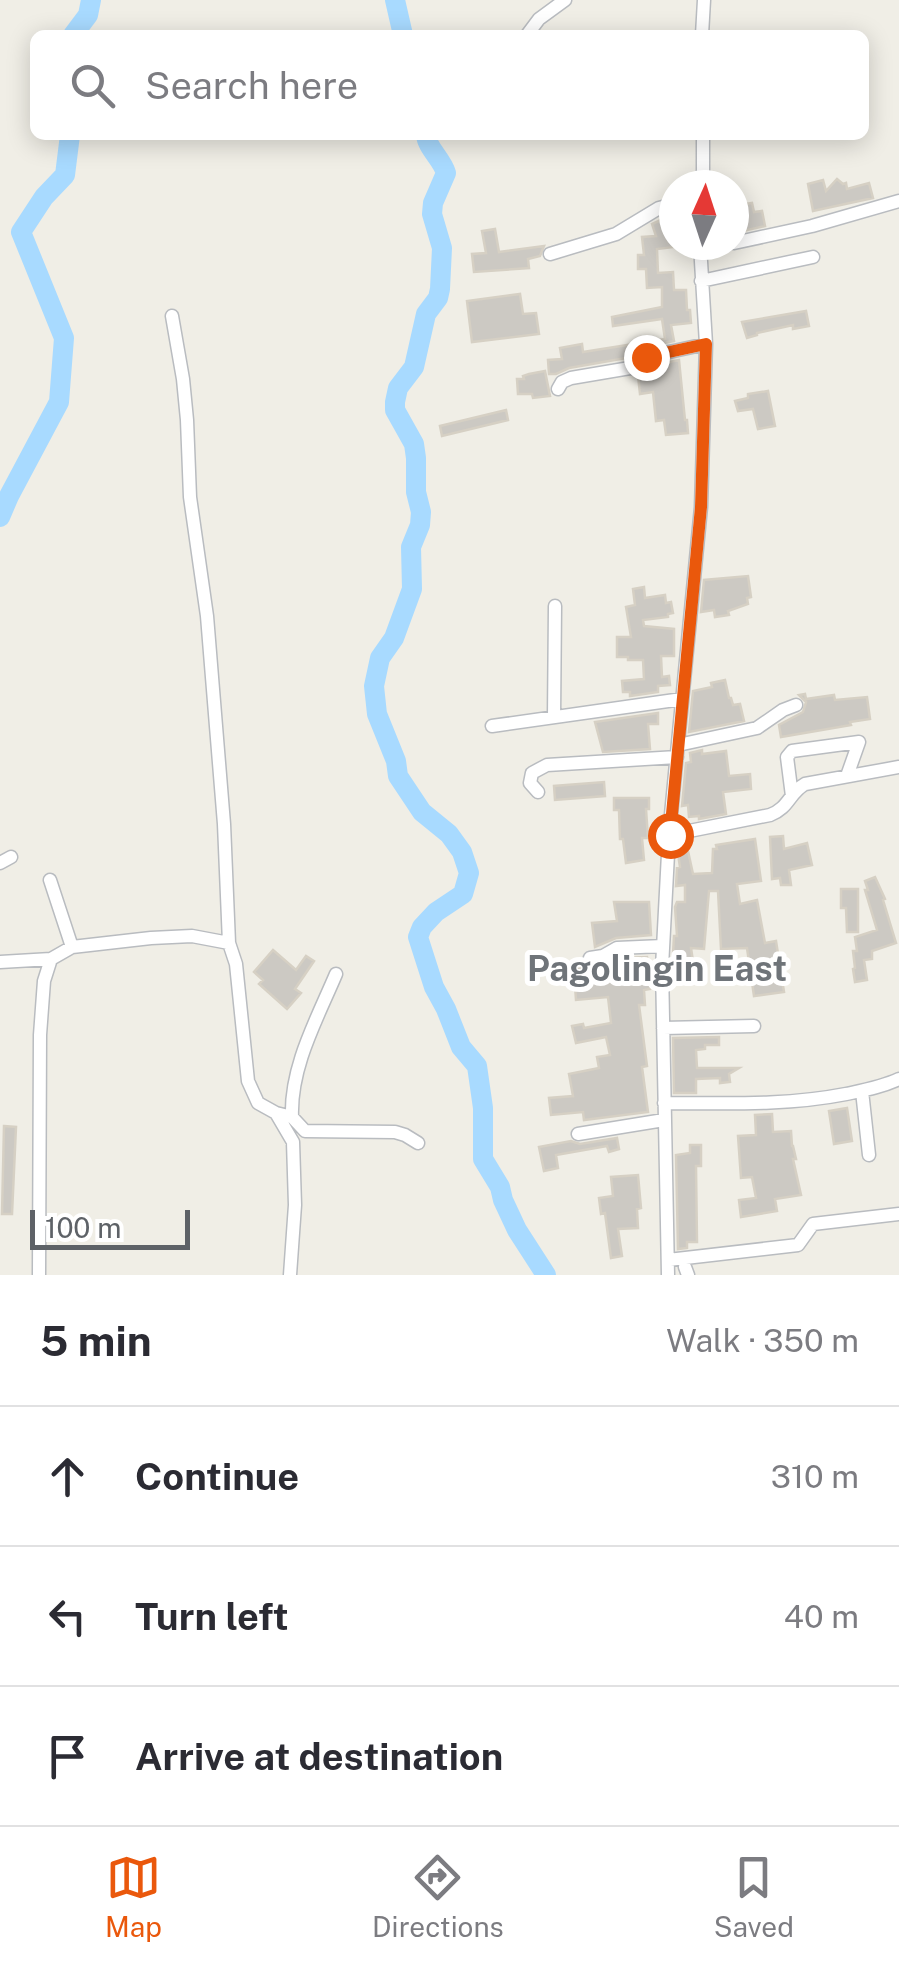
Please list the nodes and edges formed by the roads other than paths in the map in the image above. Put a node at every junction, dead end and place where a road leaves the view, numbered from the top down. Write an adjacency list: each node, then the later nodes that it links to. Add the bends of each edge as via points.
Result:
1 (565, 0): 3 (street)
2 (704, 0): 4 (street)
3 (531, 30)
4 (702, 30)
5 (702, 140): 6 (street)
6 (703, 170)
7 (899, 200): 9 (street)
8 (659, 208): 10 (street, via 616,234)
9 (749, 240)
10 (550, 254)
11 (813, 257): 13 (street)
12 (700, 260): 13 (street)
13 (701, 281): 15 (street)
14 (172, 316): 29 (street, via 207,616)
15 (706, 344): 16 (street, via 570,378); 18 (street, via 701,507)
16 (558, 389)
17 (555, 606): 20 (street)
18 (682, 699): 20 (street); 22 (street)
19 (796, 705): 22 (street, via 757,728)
20 (554, 717): 21 (street)
21 (492, 726)
22 (678, 751): 25 (street, via 536,768 530,783); 27 (street)
23 (899, 766): 24 (street)
24 (847, 776): 26 (street, via 805,784); 26 (street, via 859,742 792,750)
25 (538, 792)
26 (792, 796): 27 (street, via 770,815)
27 (670, 835): 30 (street)
28 (50, 880): 31 (street)
29 (228, 944): 31 (street, via 192,936); 41 (street, via 236,964 248,1081 258,1103)
30 (663, 946): 32 (street, via 618,948); 37 (street)
31 (72, 947): 33 (street)
32 (590, 958)
33 (51, 959): 34 (street); 49 (street, via 40,1035)
34 (0, 962)
35 (336, 974): 42 (street, via 299,1066)
36 (754, 1026): 37 (street)
37 (663, 1028): 40 (street)
38 (899, 1079): 39 (street)
39 (862, 1090): 40 (street, via 757,1104); 46 (street)
40 (664, 1102): 43 (street)
41 (276, 1113): 42 (street); 50 (street, via 294,1142)
42 (292, 1117): 45 (street, via 304,1131 395,1132)
43 (664, 1120): 44 (street); 48 (street)
44 (578, 1134)
45 (418, 1143)
46 (869, 1154)
47 (899, 1214): 48 (street, via 813,1224 798,1245)
48 (668, 1260): 51 (street)
49 (39, 1275)
50 (290, 1275)
51 (668, 1275)

